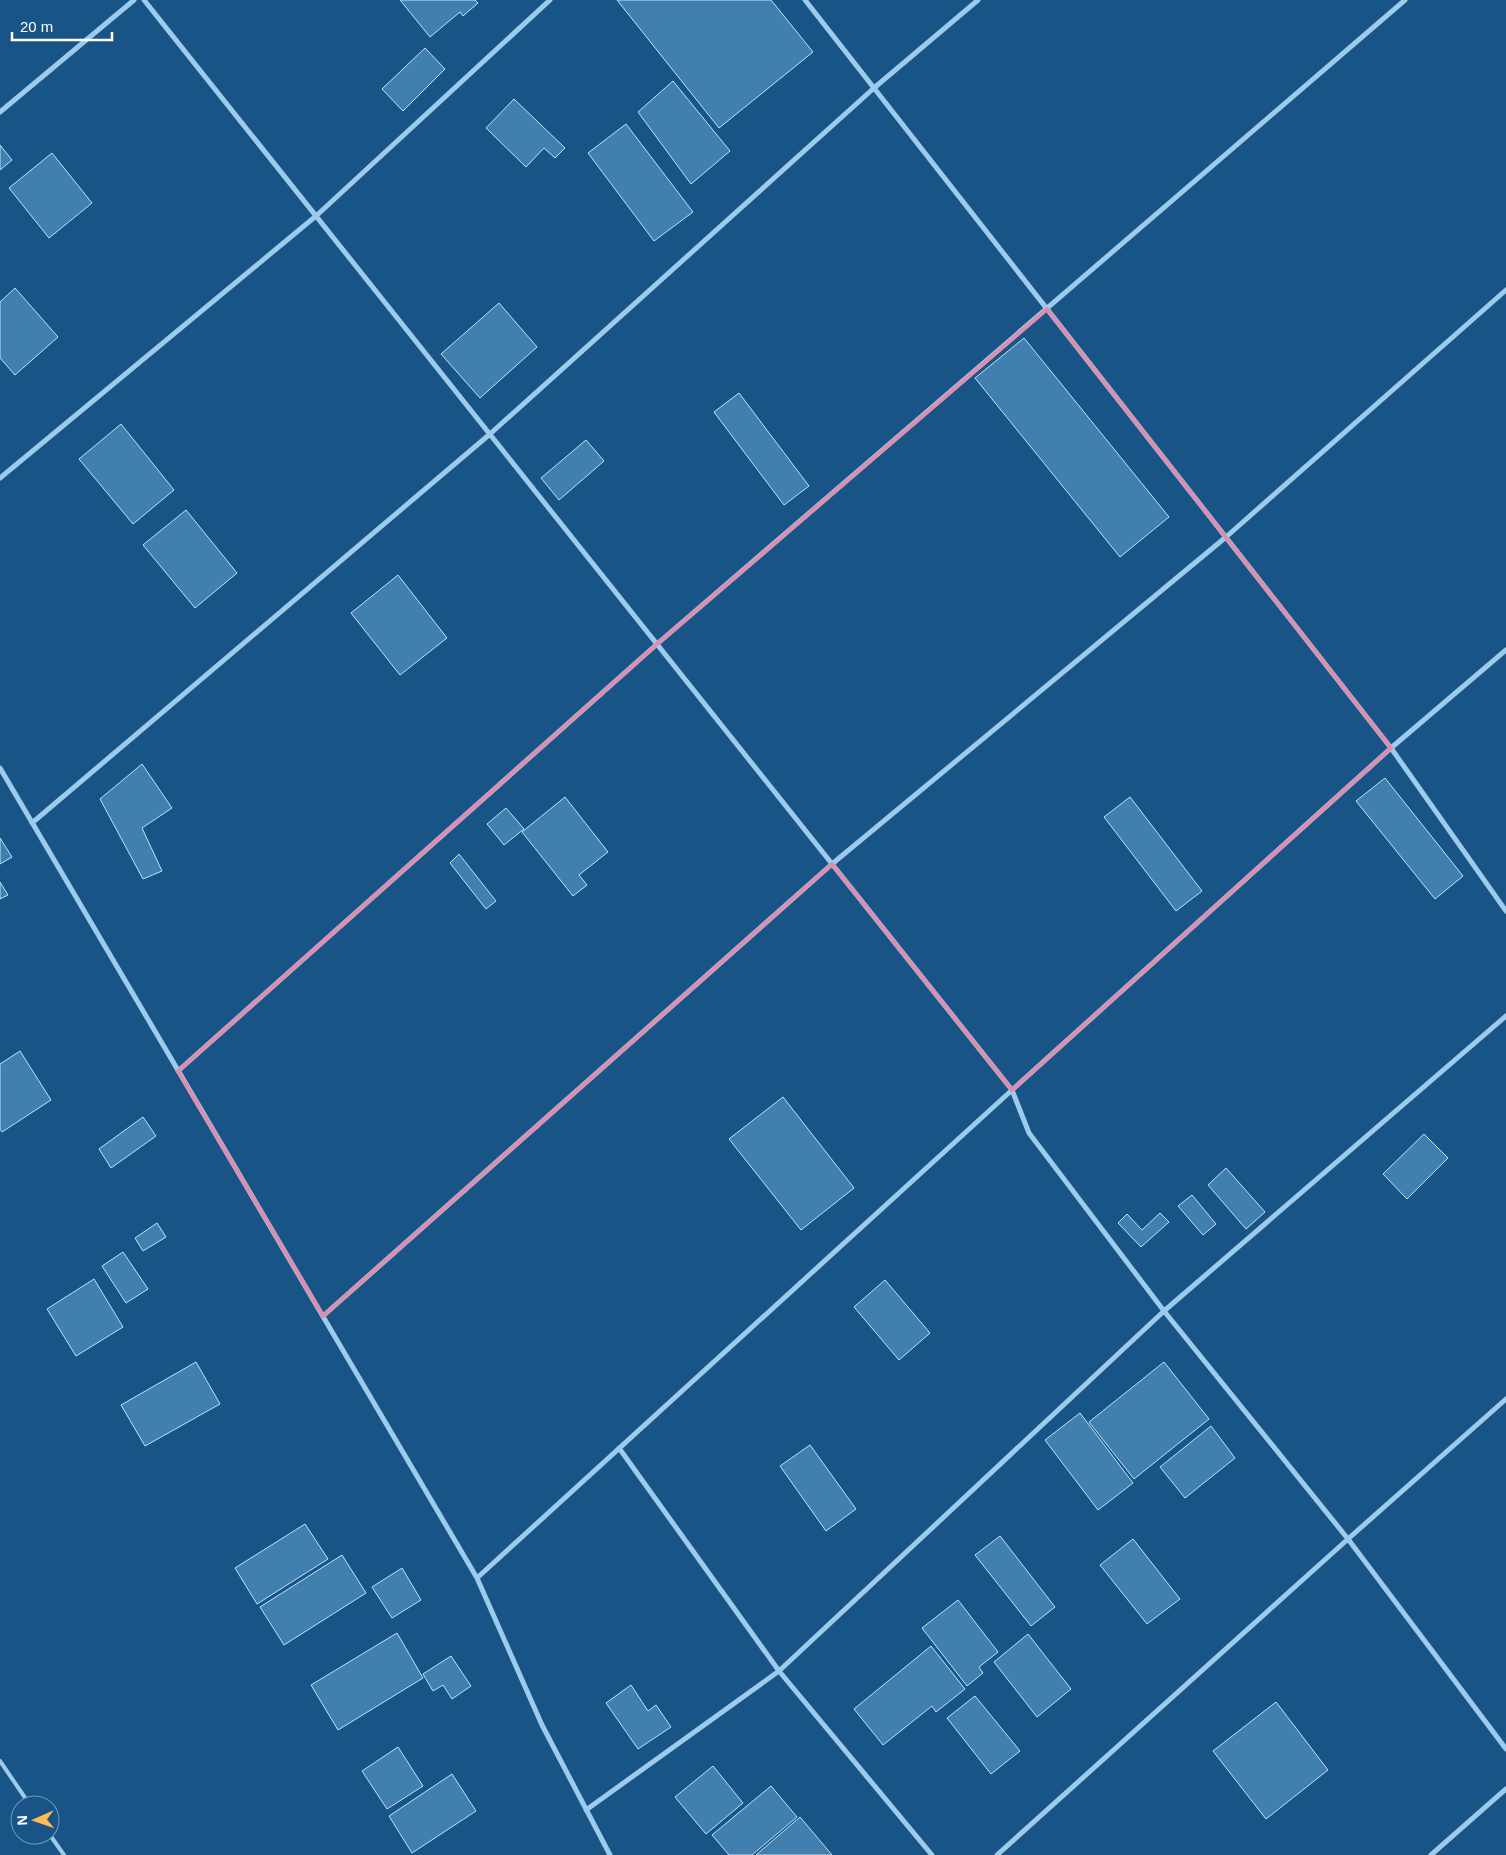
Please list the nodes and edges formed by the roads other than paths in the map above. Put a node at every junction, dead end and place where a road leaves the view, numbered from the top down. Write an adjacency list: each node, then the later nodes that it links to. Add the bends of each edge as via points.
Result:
1 (134, 0): 8 (street)
2 (144, 0): 9 (street)
3 (550, 0): 9 (street)
4 (805, 0): 7 (street)
5 (978, 0): 7 (street)
6 (1405, 0): 11 (street)
7 (874, 88): 11 (street); 12 (street)
8 (0, 112)
9 (316, 216): 12 (street); 13 (street)
10 (1506, 290): 14 (street)
11 (1047, 309): 14 (street); 15 (street)
12 (490, 434): 15 (street); 19 (street)
13 (0, 478)
14 (1226, 537): 17 (street); 20 (street)
15 (657, 644): 20 (street); 23 (street)
16 (1506, 650): 17 (street)
17 (1392, 748): 21 (street); 24 (street)
18 (0, 768): 19 (street)
19 (32, 823): 23 (street)
20 (832, 864): 24 (street); 26 (street)
21 (1506, 912)
22 (1506, 1016): 25 (street)
23 (178, 1070): 26 (street)
24 (1012, 1090): 25 (street, via 1029,1133); 28 (street)
25 (1164, 1311): 29 (street); 31 (street)
26 (323, 1316): 30 (street)
27 (1506, 1399): 29 (street)
28 (619, 1448): 30 (street); 31 (street)
29 (1348, 1539): 32 (street); 39 (street)
30 (477, 1578): 36 (street, via 542,1724)
31 (779, 1671): 36 (street); 38 (street)
32 (1506, 1749)
33 (0, 1761): 35 (lane)
34 (1506, 1789): 40 (street)
35 (23, 1795)
36 (586, 1810): 37 (street)
37 (610, 1855)
38 (932, 1855)
39 (997, 1855)
40 (1431, 1855)

